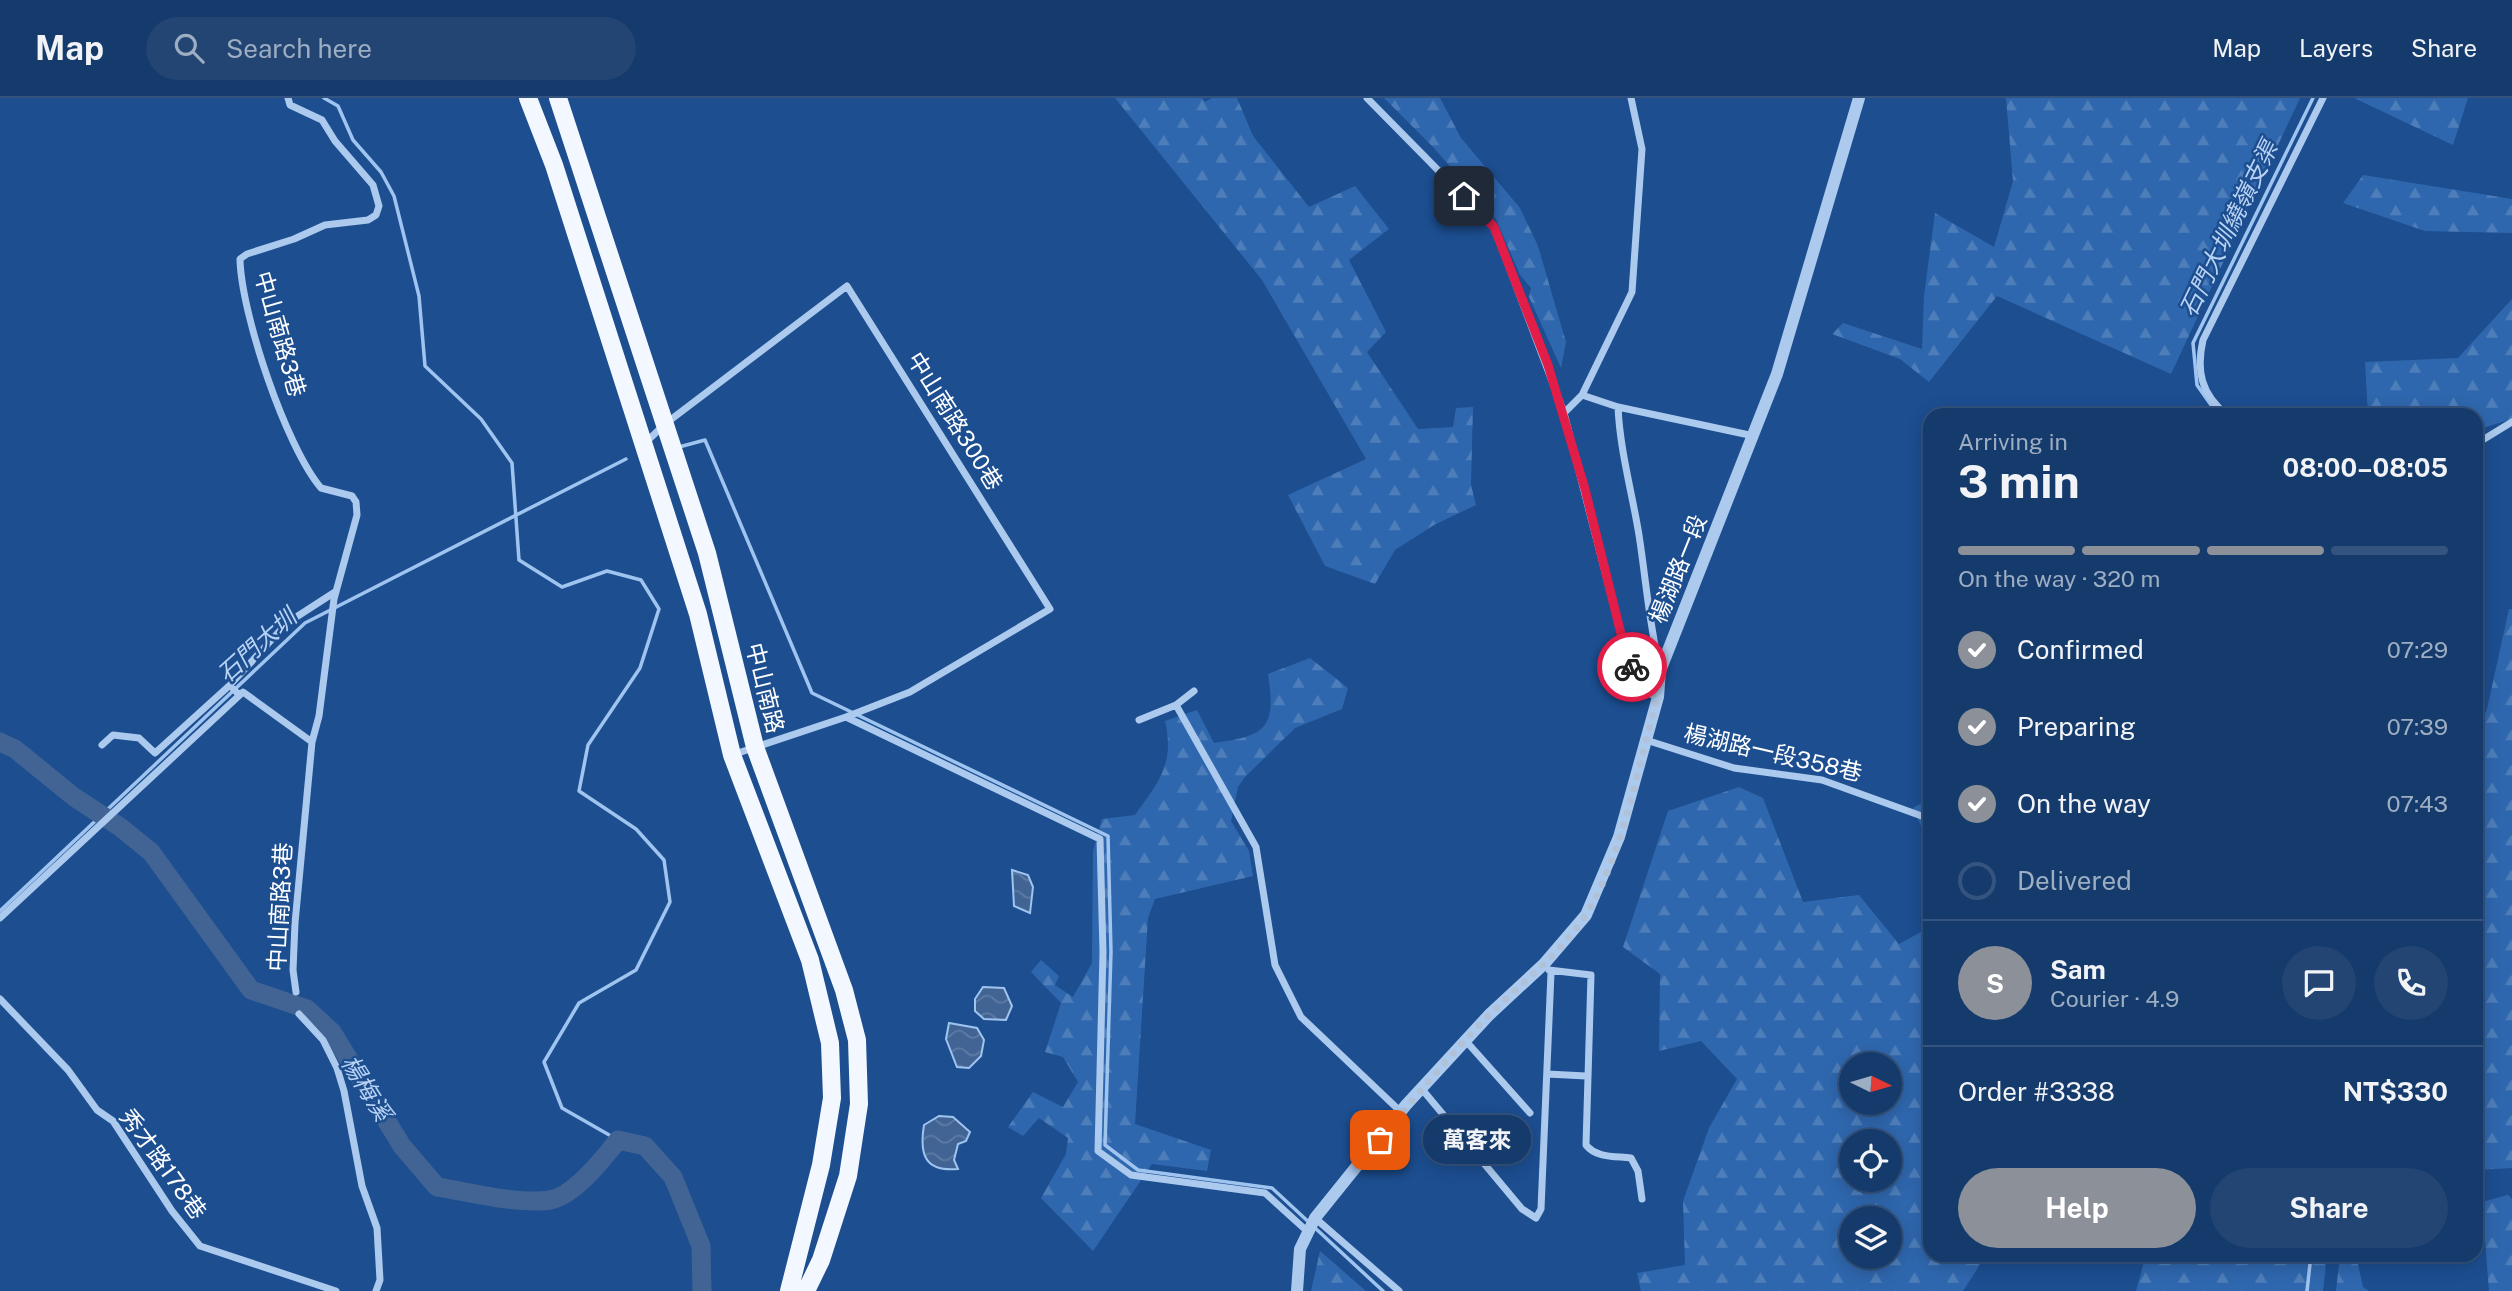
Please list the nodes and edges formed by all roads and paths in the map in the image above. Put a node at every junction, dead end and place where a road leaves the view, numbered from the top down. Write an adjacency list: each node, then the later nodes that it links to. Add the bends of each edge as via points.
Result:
1 (288, 98): 17 (street, 中山南路3巷, via 290,105 322,120 373,185 379,206 368,220 325,225 240,260 247,308 302,461 321,488 352,496 356,502 357,515)
2 (528, 98): 16 (main road, 中山南路)
3 (558, 98): 13 (main road, 中山南路)
4 (1367, 98): 11 (street, via 1494,227)
5 (1631, 98): 8 (street, via 1642,149 1632,292)
6 (1859, 98): 14 (street, 楊湖路一段, via 1832,197)
7 (2323, 98): 10 (street, via 2203,340 2199,359 2205,391)
8 (1582, 396): 9 (street); 11 (street)
9 (1618, 407): 14 (street); 18 (street, via 1620,442 1645,573 1648,620)
10 (2221, 408)
11 (1564, 413): 22 (street, via 1625,650 1643,691)
12 (2512, 422): 15 (street)
13 (665, 424): 16 (street, 中山南路300巷); 24 (street, 中山南路300巷, via 847,286 1050,609 909,692); 29 (main road, 中山南路, via 707,553)
14 (1754, 436): 18 (street, 楊湖路一段)
15 (2483, 439)
16 (644, 444): 30 (main road, 中山南路, via 698,614)
17 (335, 596): 19 (street, via 287,623); 27 (street, 中山南路3巷)
18 (1660, 671): 22 (street, 楊湖路一段)
19 (230, 685): 21 (street); 28 (street, via 155,753 139,738 113,735)
20 (1194, 691): 23 (street)
21 (239, 695): 27 (street, via 243,692); 32 (street)
22 (1658, 696): 26 (street, 楊湖路一段)
23 (1176, 705): 25 (street); 41 (street, via 1256,847 1275,965 1301,1017)
24 (851, 715): 29 (street); 44 (street, via 1100,839 1103,952 1098,1151 1131,1175 1265,1193)
25 (1139, 720)
26 (1646, 740): 31 (street, 楊湖路一段358巷, via 1734,768 1822,780); 33 (street, 楊湖路一段, via 1598,893)
27 (312, 742): 34 (street, 中山南路3巷, via 295,923)
28 (102, 745)
29 (755, 747): 30 (street); 45 (main road, 中山南路, via 845,990 857,1040 859,1104 848,1176 821,1260)
30 (732, 755): 45 (main road, 中山南路, via 810,960 830,1043 832,1098)
31 (1923, 816)
32 (0, 918)
33 (1548, 968): 37 (street, 楊湖路一段); 38 (street); 39 (street, via 1591,975)
34 (296, 992)
35 (0, 999): 46 (street, 秀才路178巷, via 68,1070 97,1110 113,1121 201,1247)
36 (299, 1014): 47 (street, via 323,1040 344,1091 362,1186 377,1228 380,1280)
37 (1465, 1040): 40 (street, 楊湖路一段); 42 (street)
38 (1547, 1074): 39 (street); 40 (street, via 1541,1209 1536,1218 1522,1209)
39 (1586, 1076): 43 (street, via 1586,1144 1591,1152 1630,1158 1638,1171)
40 (1421, 1088): 41 (street, 楊湖路一段)
41 (1401, 1112): 44 (street, 楊湖路一段)
42 (1530, 1113)
43 (1642, 1199)
44 (1311, 1225): 48 (street, 楊湖路一段, via 1300,1249); 49 (street)
45 (795, 1290)
46 (336, 1291)
47 (376, 1291)
48 (1297, 1291)
49 (1399, 1291)

